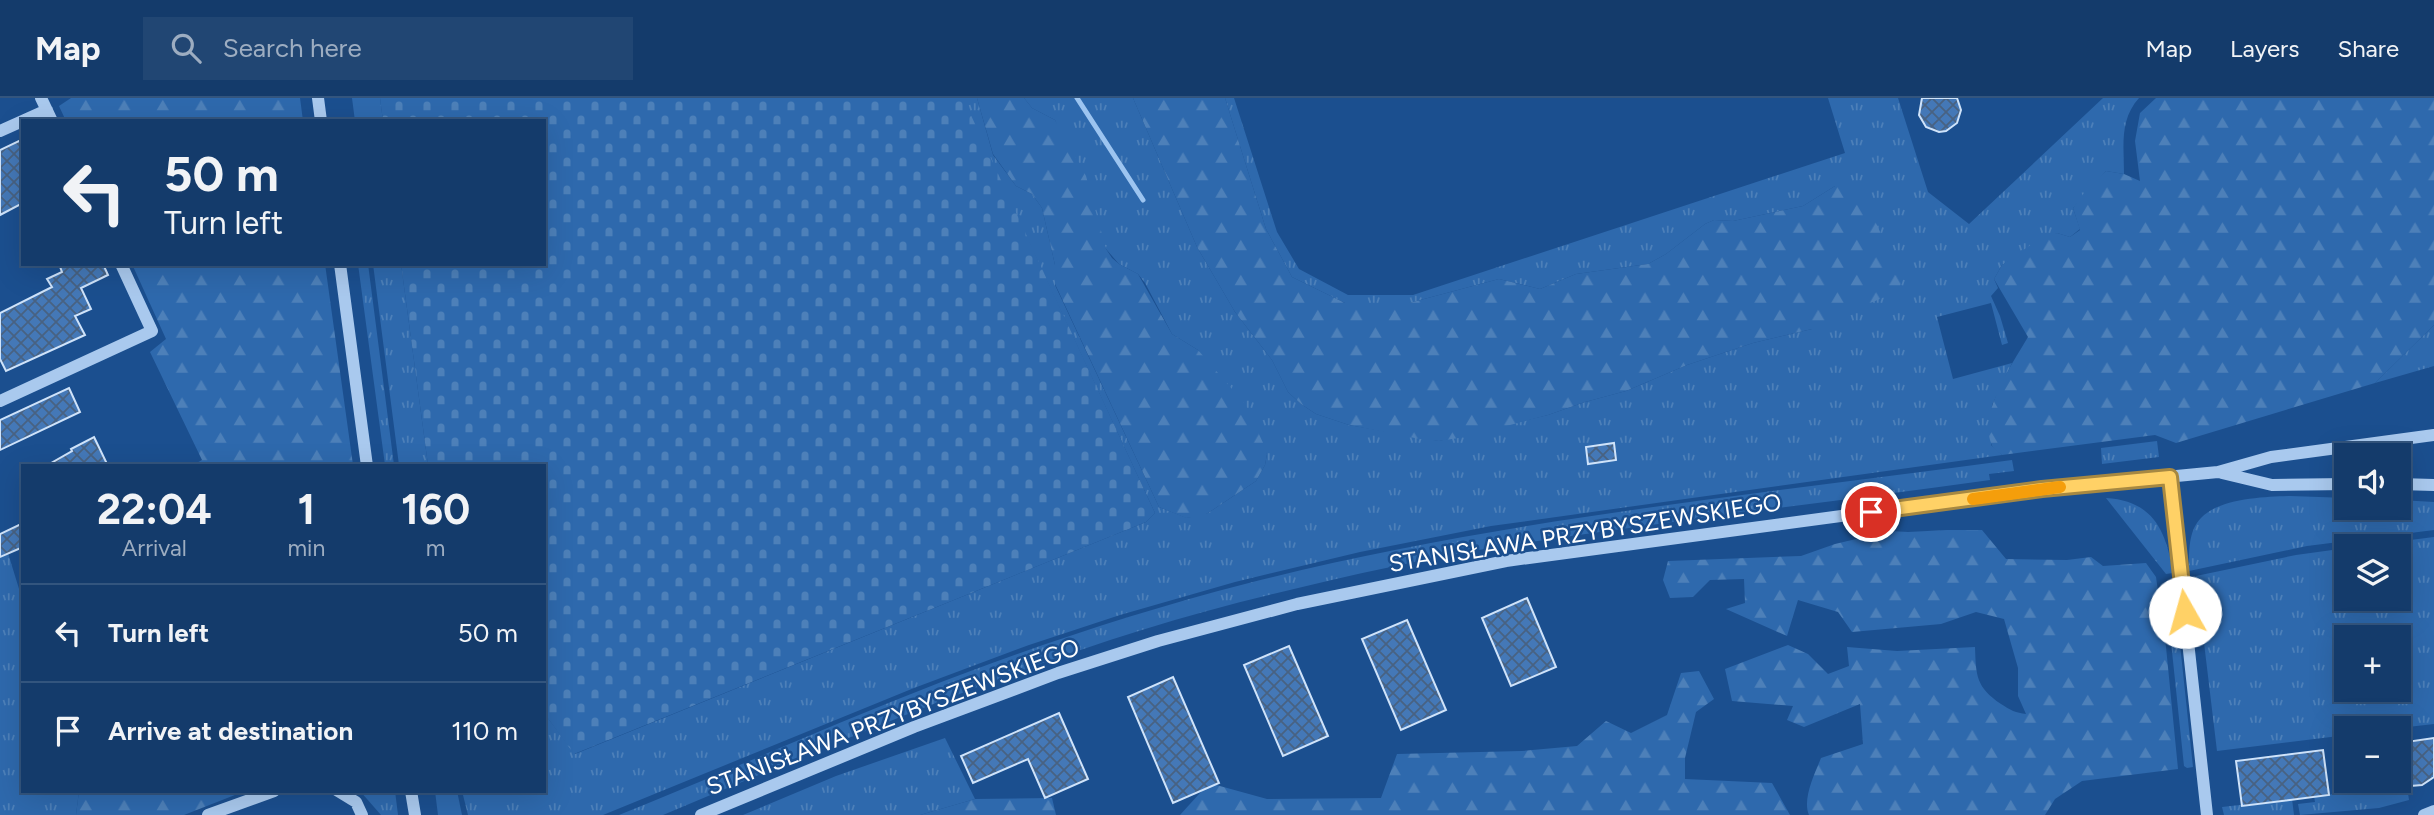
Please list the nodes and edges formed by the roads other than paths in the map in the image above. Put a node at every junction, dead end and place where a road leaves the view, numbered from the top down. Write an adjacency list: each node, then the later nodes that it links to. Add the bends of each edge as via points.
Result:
1 (318, 98): 4 (street)
2 (46, 109): 3 (street)
3 (25, 119)
4 (321, 119)
5 (21, 121): 6 (street)
6 (0, 131)
7 (122, 266): 9 (street, via 152,331)
8 (340, 266): 11 (street)
9 (0, 401)
10 (2434, 435): 12 (street, STANISŁAWA PRZYBYSZEWSKIEGO, via 2271,457)
11 (367, 464)
12 (2218, 472): 13 (street, STANISŁAWA PRZYBYSZEWSKIEGO); 14 (street, STANISŁAWA PRZYBYSZEWSKIEGO, via 2272,485)
13 (2170, 477): 24 (street, STANISŁAWA PRZYBYSZEWSKIEGO, via 2042,489 1506,561 1297,604 1157,641 1026,685); 25 (street)
14 (2334, 484)
15 (2411, 484): 16 (street)
16 (2434, 485)
17 (268, 793): 21 (street)
18 (341, 793): 22 (street, via 356,802)
19 (411, 793): 23 (street)
20 (2434, 811): 26 (street)
21 (208, 815)
22 (362, 815)
23 (415, 815)
24 (701, 815)
25 (2207, 815)
26 (2424, 815)

